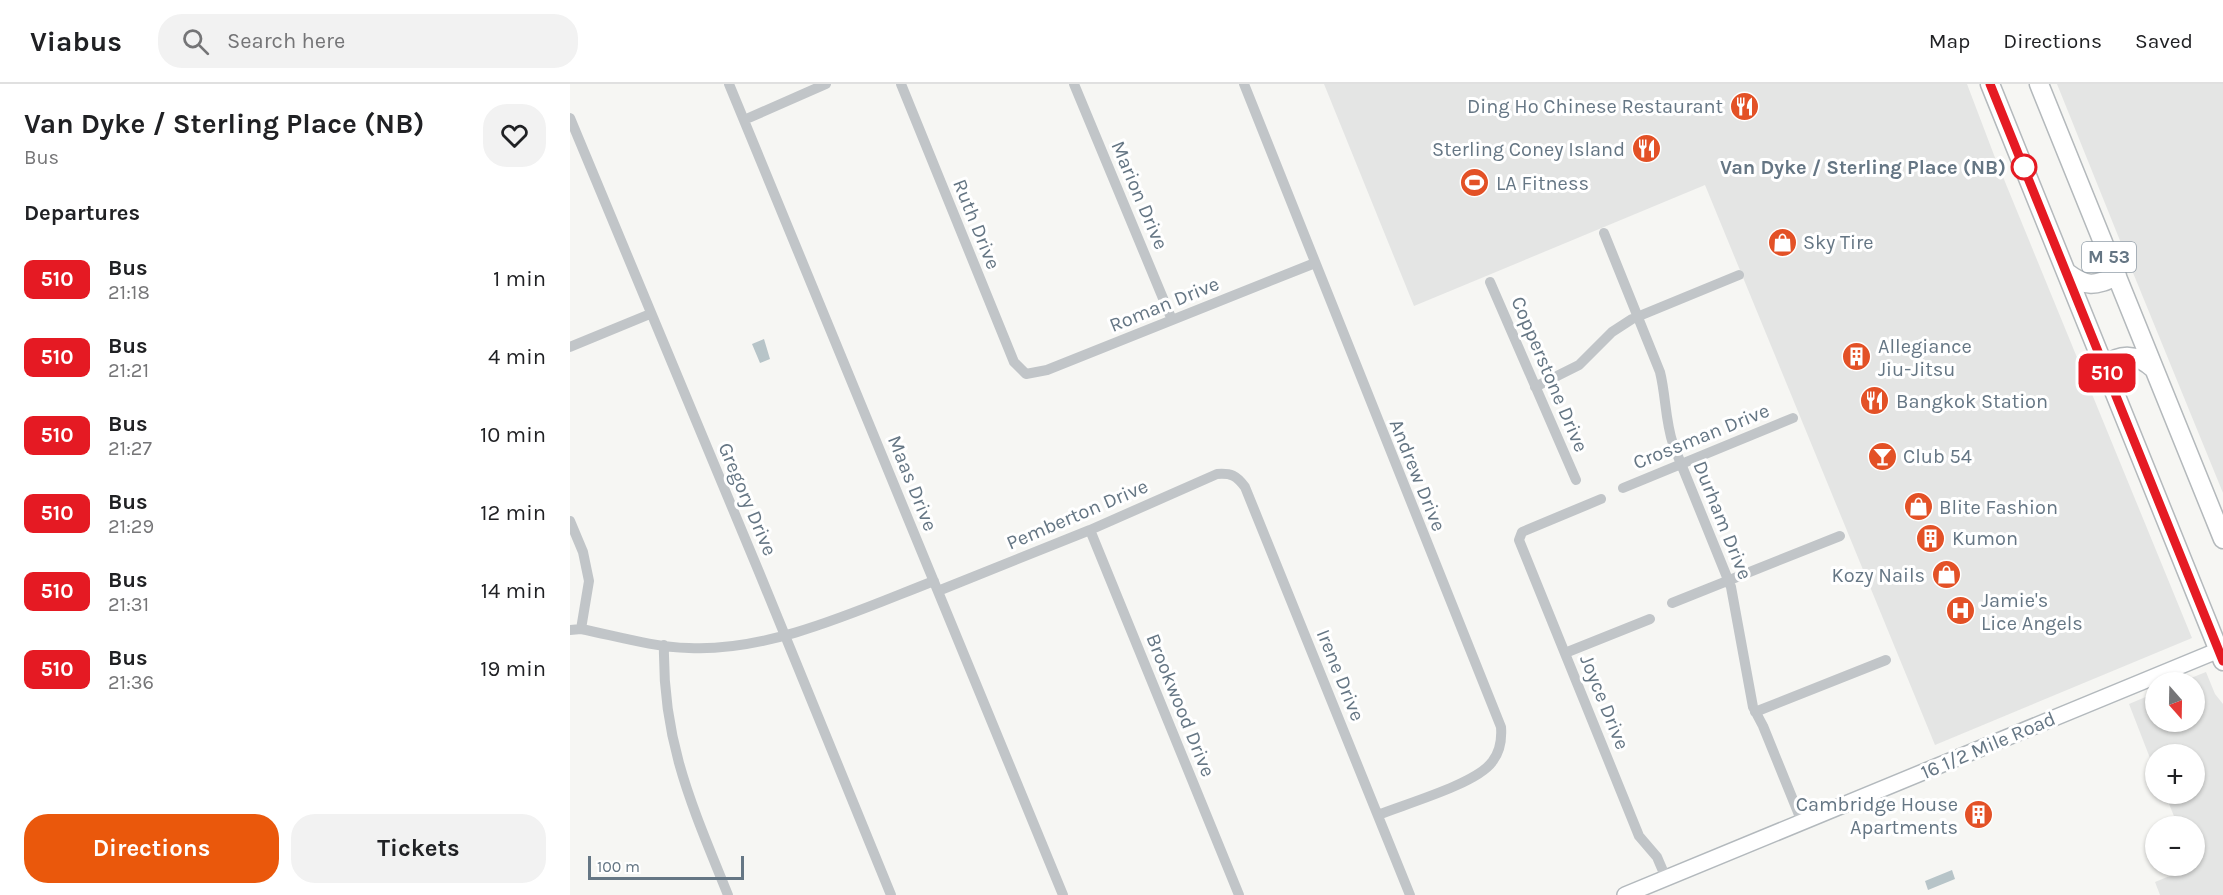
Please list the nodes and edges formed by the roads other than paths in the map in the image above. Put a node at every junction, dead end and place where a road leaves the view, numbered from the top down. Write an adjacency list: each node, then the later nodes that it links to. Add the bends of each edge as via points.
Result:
1 (729, 84): 9 (street, Maas Drive)
2 (826, 84): 9 (street)
3 (901, 84): 22 (street, Ruth Drive, via 1014,362)
4 (1074, 84): 18 (street, Marion Drive)
5 (1244, 84): 11 (street, Andrew Drive)
6 (1990, 84): 12 (main road, M 53)
7 (2039, 84): 14 (main road, M 53)
8 (570, 118): 16 (street, Gregory Drive)
9 (744, 120): 35 (street, Maas Drive)
10 (1604, 233): 17 (street, Durham Drive)
11 (1315, 263): 18 (street, Roman Drive); 45 (street, Andrew Drive, via 1502,734 1499,751 1482,772)
12 (2066, 272): 14 (main road, via 2091,285); 20 (main road, M 53)
13 (1739, 275): 17 (street)
14 (2117, 276): 21 (main road, M 53)
15 (1490, 282): 23 (street, Copperstone Drive)
16 (650, 314): 19 (street); 39 (street, Gregory Drive)
17 (1637, 317): 23 (street, via 1612,332 1579,365); 25 (street, Durham Drive, via 1660,372 1666,424)
18 (1172, 320): 22 (street, Roman Drive, via 1047,370)
19 (570, 346)
20 (2104, 366): 21 (main road, via 2129,355); 42 (main road, M 53)
21 (2154, 369): 33 (main road, M 53)
22 (1026, 374)
23 (1535, 387): 27 (street, Copperstone Drive)
24 (1793, 418): 25 (street, Crossman Drive)
25 (1681, 464): 28 (street, Crossman Drive); 34 (street, Durham Drive)
26 (1230, 473): 31 (street, Pemberton Drive, via 1217,474); 45 (street, Irene Drive, via 1245,487)
27 (1576, 480)
28 (1623, 488)
29 (1601, 499): 41 (street, Joyce Drive, via 1520,535)
30 (570, 521): 38 (street, via 583,552 589,581)
31 (1090, 530): 35 (street, Pemberton Drive); 51 (street, Brookwood Drive)
32 (1840, 536): 34 (street)
33 (2223, 539)
34 (1728, 580): 36 (street); 44 (street, Durham Drive)
35 (936, 586): 39 (street, Pemberton Drive); 50 (street, Maas Drive)
36 (1672, 603)
37 (1650, 619): 41 (street)
38 (575, 630): 40 (street, Pemberton Drive)
39 (784, 635): 40 (street, Pemberton Drive, via 716,647); 49 (street, Gregory Drive)
40 (664, 645): 48 (street, via 666,709 679,768)
41 (1565, 653): 47 (street, Joyce Drive, via 1639,836 1659,861)
42 (2221, 656): 46 (street, 16 1/2 Mile Road)
43 (1886, 660): 44 (street)
44 (1755, 712): 46 (street, Durham Drive)
45 (1378, 815): 52 (street, Irene Drive)
46 (1802, 822): 47 (street, 16 1/2 Mile Road)
47 (1666, 878): 53 (street, 16 1/2 Mile Road)
48 (728, 895)
49 (891, 895)
50 (1063, 895)
51 (1239, 895)
52 (1410, 895)
53 (1625, 895)

